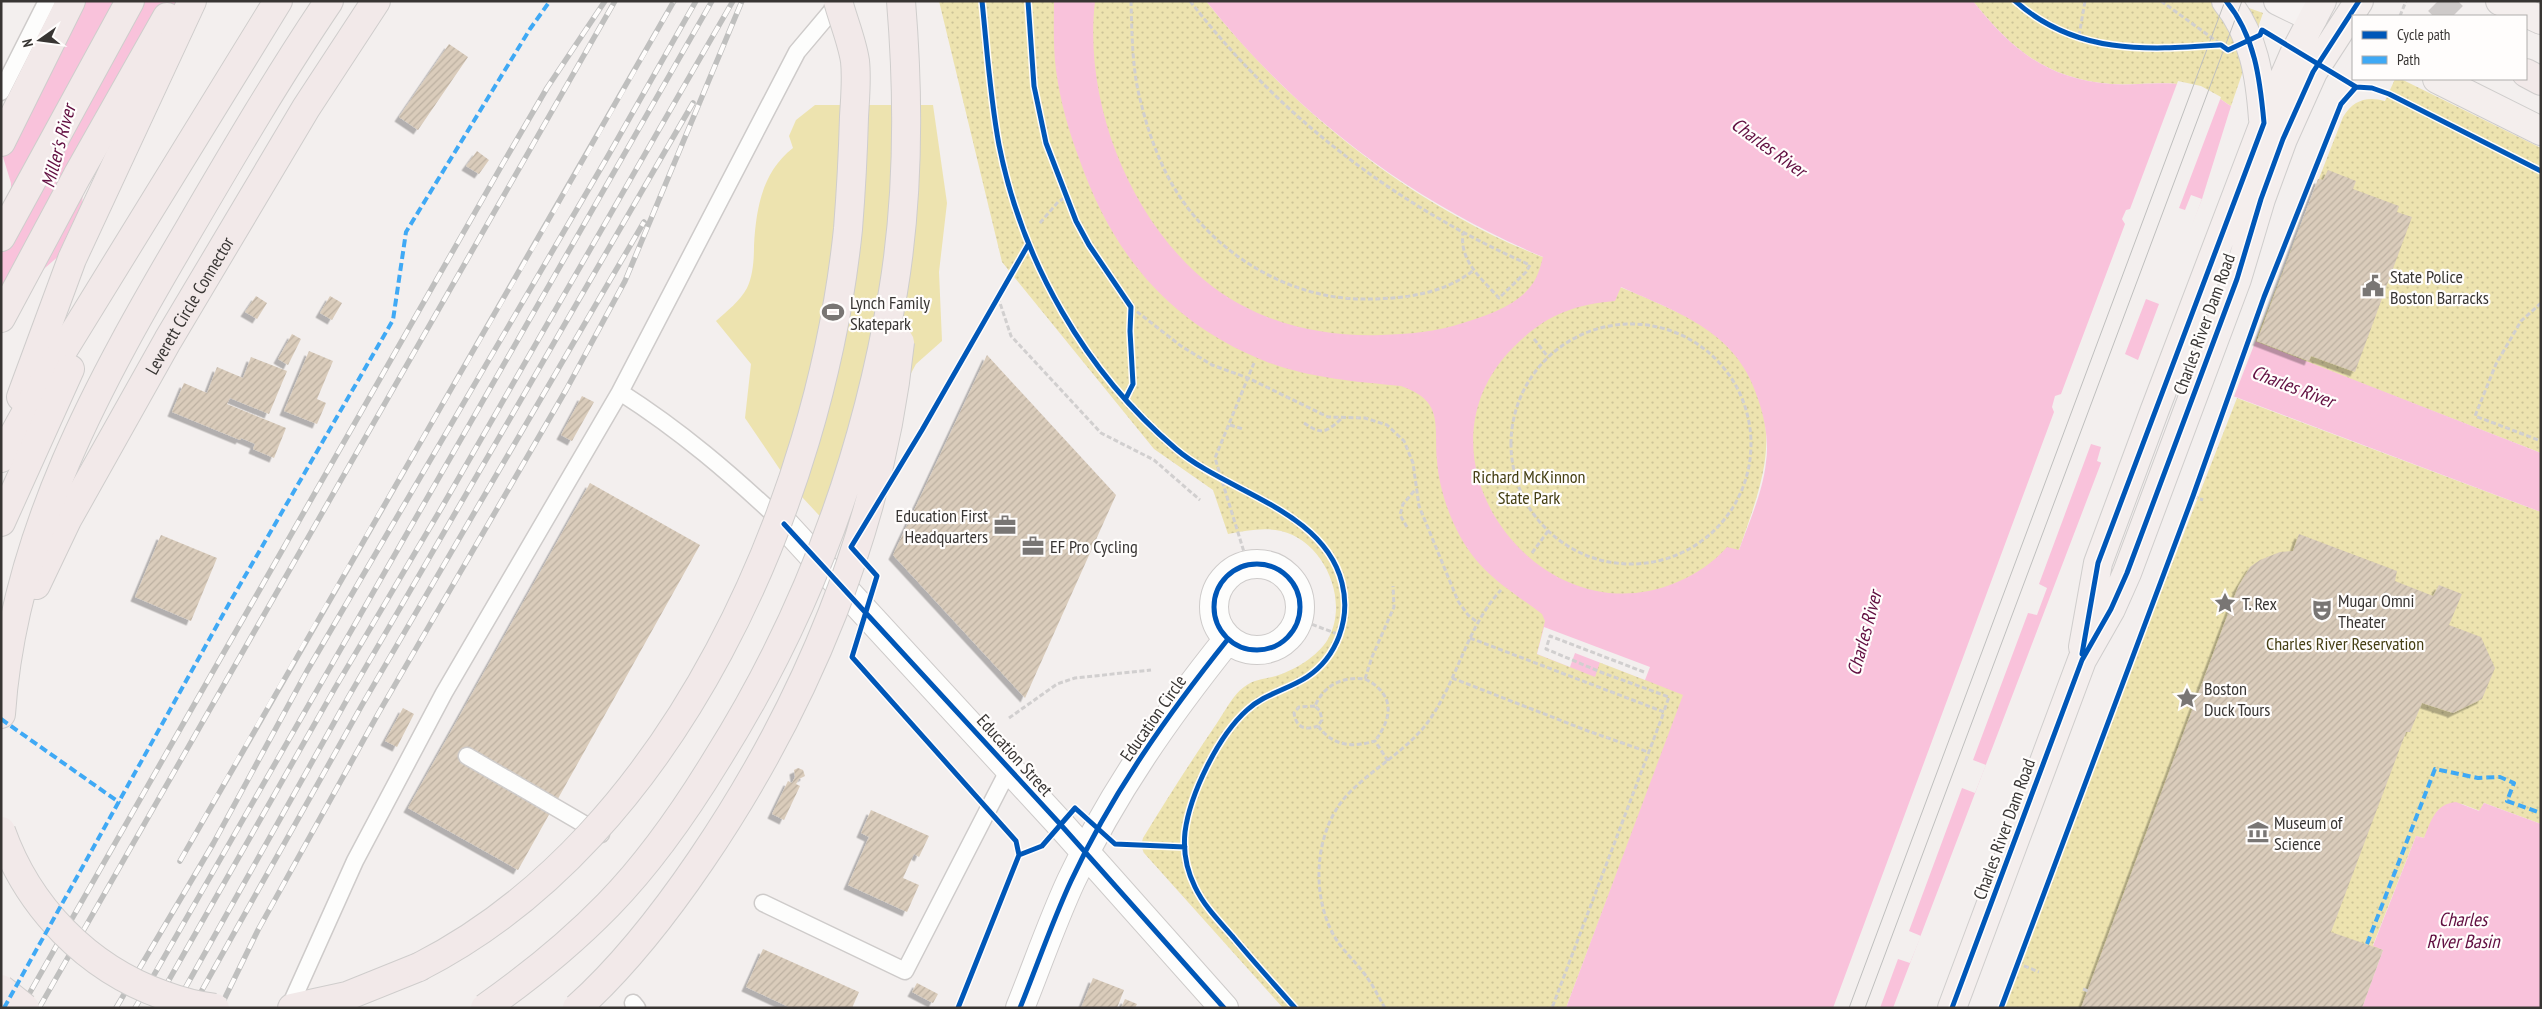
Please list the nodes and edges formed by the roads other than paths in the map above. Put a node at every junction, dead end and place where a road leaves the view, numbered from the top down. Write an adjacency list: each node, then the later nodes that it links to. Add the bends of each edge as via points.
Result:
1 (47, 1): 25 (lane)
2 (71, 1): 29 (highway)
3 (130, 1): 31 (highway)
4 (176, 1): 32 (highway, via 124,90)
5 (192, 1): 35 (highway, via 72,259 44,331)
6 (278, 1): 30 (highway)
7 (329, 1): 41 (highway, via 248,128 144,305 78,433 31,554 10,636)
8 (376, 1): 39 (highway, Leverett Circle Connector, via 306,108 168,340 67,520)
9 (839, 1): 21 (highway, bridge); 33 (lane, via 796,52)
10 (850, 1): 21 (highway, bridge)
11 (901, 1): 26 (highway, bridge)
12 (2226, 1): 27 (highway, via 2248,40 2260,77)
13 (2278, 1): 16 (main road)
14 (2359, 1): 17 (highway, Charles River Dam Road)
15 (2500, 1): 19 (highway)
16 (2322, 7): 20 (highway); 27 (highway, Charles River Dam Road, via 2294,54)
17 (2354, 15)
18 (2352, 20): 20 (highway, Charles River Dam Road)
19 (2541, 20)
20 (2347, 34): 40 (highway, Charles River Dam Road, via 2313,72 2283,139 2234,286 2119,592)
21 (855, 60): 50 (highway, bridge, via 853,161 844,260 838,304 816,402 770,541 730,628 696,690 662,743 616,804 568,856 515,904 459,944 402,974 335,999)
22 (2527, 74): 24 (highway)
23 (2439, 80): 28 (highway)
24 (2541, 81)
25 (1, 92)
26 (907, 99): 51 (highway, bridge, via 899,244 885,336 863,432 833,525 800,607 731,737 643,864 609,904 575,936); 52 (highway, bridge, via 910,238 899,353 878,470 845,580 803,681 735,808 682,888 619,966)
27 (2264, 123): 40 (highway, Charles River Dam Road, via 2098,563)
28 (2541, 131)
29 (1, 142)
30 (154, 202): 34 (highway, via 35,396); 36 (highway, via 56,397)
31 (1, 236)
32 (1, 318)
33 (620, 392): 37 (lane, via 669,423 729,471); 50 (lane, via 440,702 355,861)
34 (7, 448)
35 (1, 464)
36 (1, 522)
37 (784, 524): 42 (lane, via 605,836); 43 (street, Education Street)
38 (1228, 639): 38 (street, via 1254,650 1281,642 1291,632 1298,620 1299,602 1288,578 1274,568 1257,564 1230,574 1217,589 1214,602 1215,616); 45 (street, Education Circle, via 1160,728)
39 (1, 656)
40 (2082, 660): 55 (highway, Charles River Dam Road)
41 (1, 714)
42 (467, 756)
43 (1009, 769): 45 (street, Education Street); 46 (lane, via 905,971)
44 (1, 831): 49 (highway, bridge, via 21,875 42,907 59,928 86,952 121,976 154,992)
45 (1085, 853): 53 (street, Education Circle, via 1070,882); 54 (street, Education Street)
46 (763, 903)
47 (1, 989): 48 (highway, bridge)
48 (25, 1008)
49 (215, 1008)
50 (291, 1008)
51 (485, 1008)
52 (577, 1008)
53 (1020, 1008)
54 (1224, 1008)
55 (1952, 1008)

